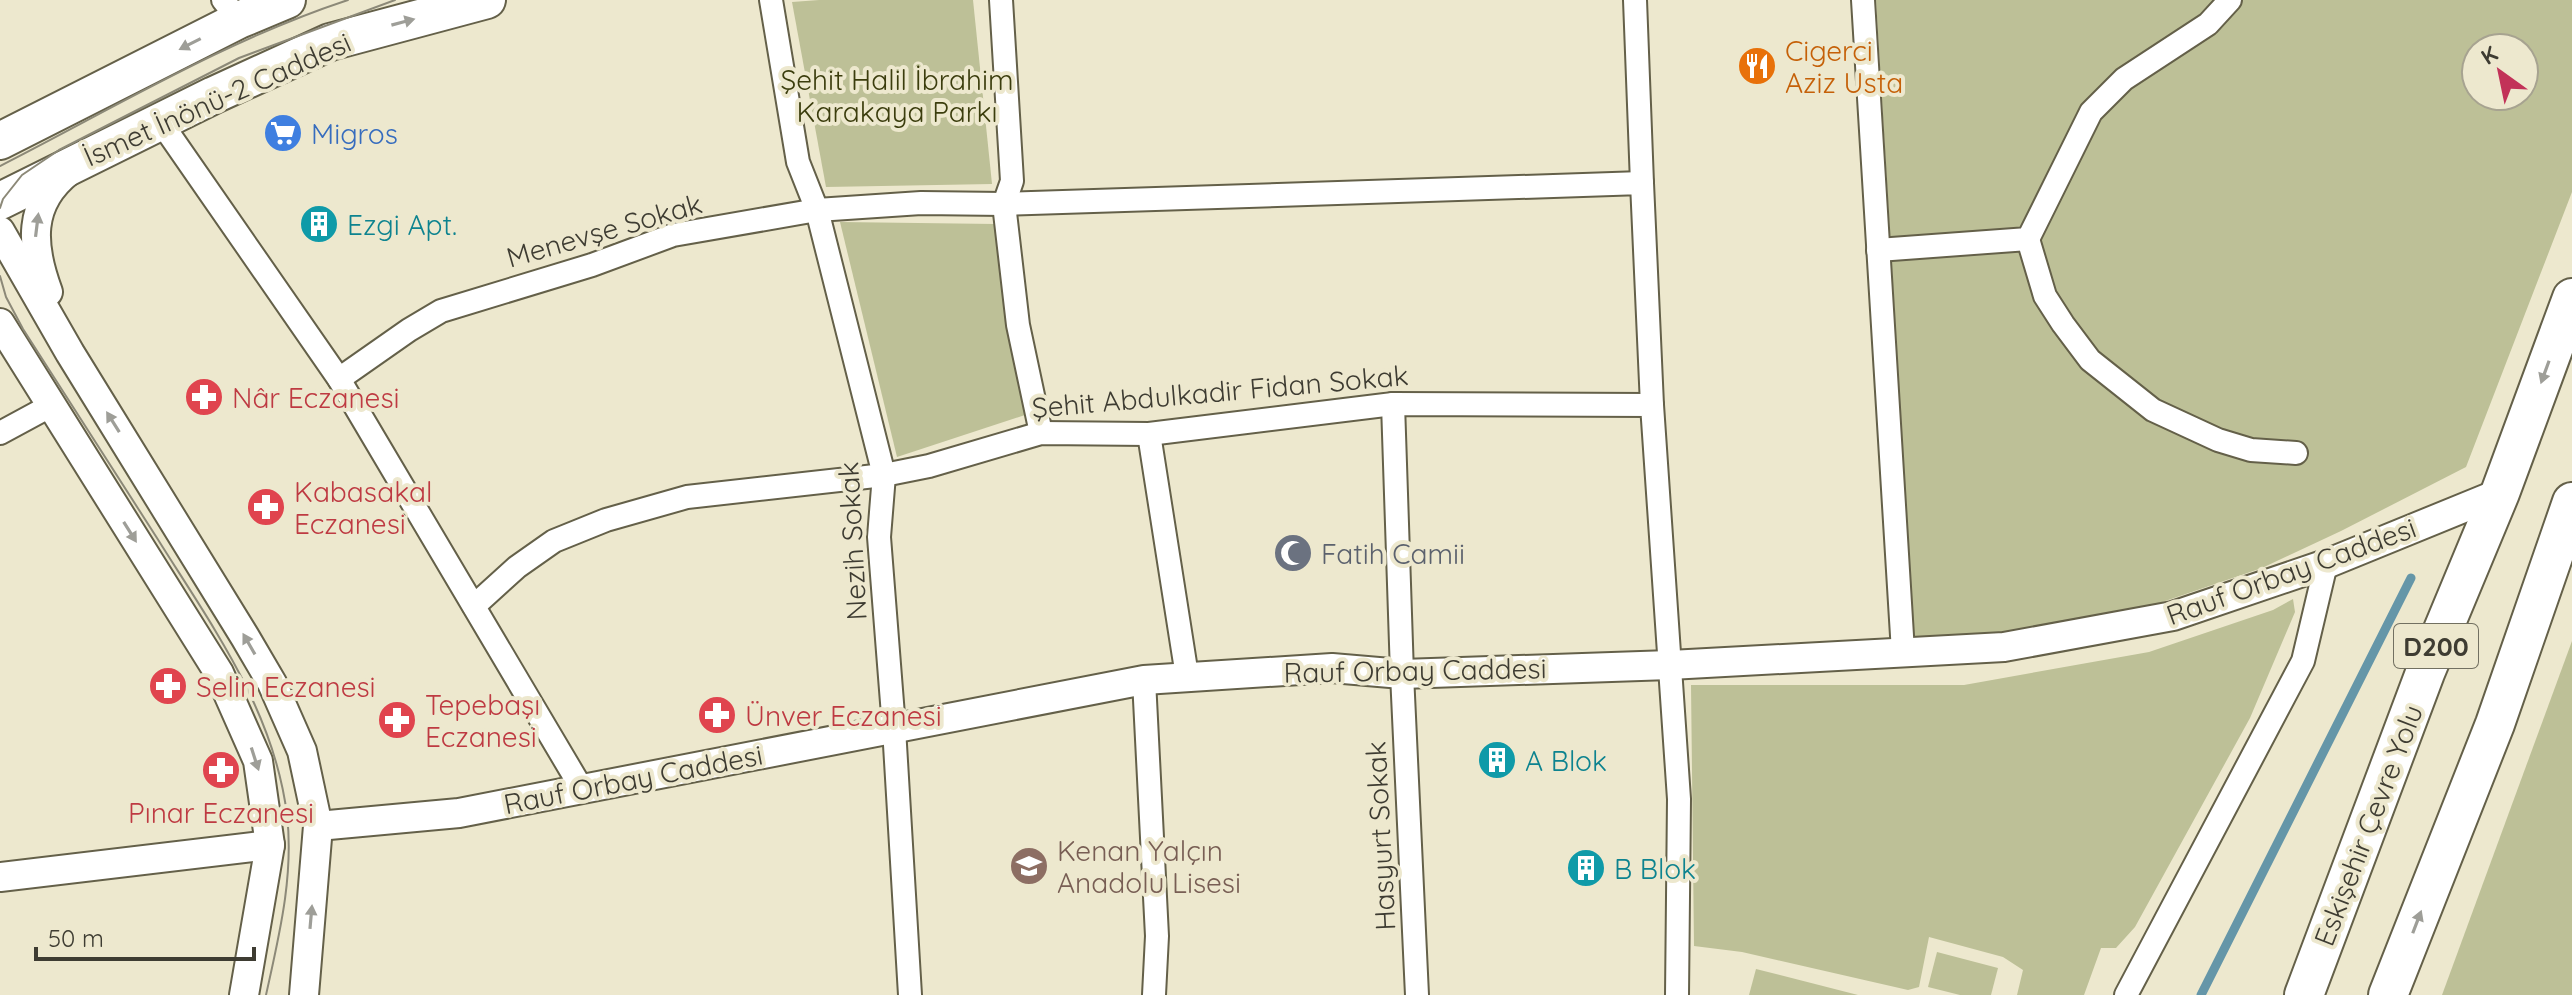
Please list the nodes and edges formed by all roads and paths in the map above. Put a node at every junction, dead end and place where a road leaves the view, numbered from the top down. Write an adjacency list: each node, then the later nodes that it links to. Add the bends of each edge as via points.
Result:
1 (287, 0): 8 (main road, İsmet İnönü-2 Caddesi)
2 (487, 0): 9 (main road, İsmet İnönü-2 Caddesi, one-way to 2, via 330,42)
3 (771, 0): 15 (street, Nezih Sokak, via 798,162)
4 (1001, 0): 14 (street, via 1012,181)
5 (1635, 0): 12 (street)
6 (1863, 0): 18 (street)
7 (2230, 0): 17 (street, via 2208,24 2124,79 2091,112)
8 (231, 10): 10 (main road, İsmet İnönü-2 Caddesi, one-way to 10)
9 (160, 121): 11 (main road, İsmet İnönü-2 Caddesi); 22 (street)
10 (4, 140)
11 (92, 155): 13 (main road, İsmet İnönü-2 Caddesi); 21 (street, one-way to 11, via 41,275 36,231 44,197)
12 (1642, 183): 14 (street, Menevşe Sokak); 24 (street)
13 (0, 201)
14 (1004, 204): 15 (street, Menevşe Sokak); 27 (street, via 1018,325)
15 (817, 210): 22 (street, Menevşe Sokak, via 673,235 441,311); 30 (street, Nezih Sokak)
16 (0, 231): 21 (street)
17 (2028, 239): 18 (street); 29 (street, via 2045,296 2090,360 2153,410 2218,440 2251,450)
18 (1878, 250): 36 (street)
19 (2572, 298): 31 (highway, Eskişehir Çevre Yolu / D200, one-way to 31)
20 (0, 323): 25 (street)
21 (70, 353): 44 (street, one-way to 21, via 302,751 272,683)
22 (339, 379): 35 (street)
23 (1393, 404): 24 (street, Şehit Abdulkadir Fidan Sokak); 28 (street, Şehit Abdulkadir Fidan Sokak); 38 (street, Hasyurt Sokak)
24 (1652, 405): 37 (street)
25 (50, 406): 26 (street); 45 (street, one-way to 45, via 219,673 258,761)
26 (0, 433)
27 (1041, 433): 28 (street, Şehit Abdulkadir Fidan Sokak); 30 (street, Şehit Abdulkadir Fidan Sokak)
28 (1149, 434): 39 (street)
29 (2296, 453)
30 (884, 475): 35 (street, Şehit Abdulkadir Fidan Sokak, via 687,497 606,520 554,541); 42 (street, Nezih Sokak, via 879,537)
31 (2500, 493): 33 (street, Rauf Orbay Caddesi); 54 (highway, Eskişehir Çevre Yolu / D200, via 2425,673)
32 (2572, 502): 41 (highway, D200)
33 (2326, 564): 36 (street, Rauf Orbay Caddesi, via 2173,616 2004,647); 53 (street, via 2303,661)
34 (2572, 574): 41 (highway)
35 (474, 606): 43 (street)
36 (1903, 652): 37 (street, Rauf Orbay Caddesi)
37 (1670, 665): 38 (street, Rauf Orbay Caddesi); 52 (street, via 1679,799)
38 (1402, 674): 39 (street, Rauf Orbay Caddesi, via 1332,668); 51 (street, Hasyurt Sokak)
39 (1187, 676): 40 (street, Rauf Orbay Caddesi)
40 (1144, 680): 42 (street, Rauf Orbay Caddesi); 50 (street, via 1157,936)
41 (2495, 724): 55 (highway, D200, one-way to 41)
42 (894, 728): 43 (street, Rauf Orbay Caddesi); 49 (street, Nezih Sokak)
43 (582, 789): 44 (street, Rauf Orbay Caddesi, via 459,813)
44 (318, 826): 48 (street, one-way to 44)
45 (270, 845): 46 (street); 47 (street)
46 (0, 877)
47 (244, 995)
48 (304, 995)
49 (910, 995)
50 (1154, 995)
51 (1417, 995)
52 (1677, 995)
53 (2126, 995)
54 (2304, 995)
55 (2388, 995)

